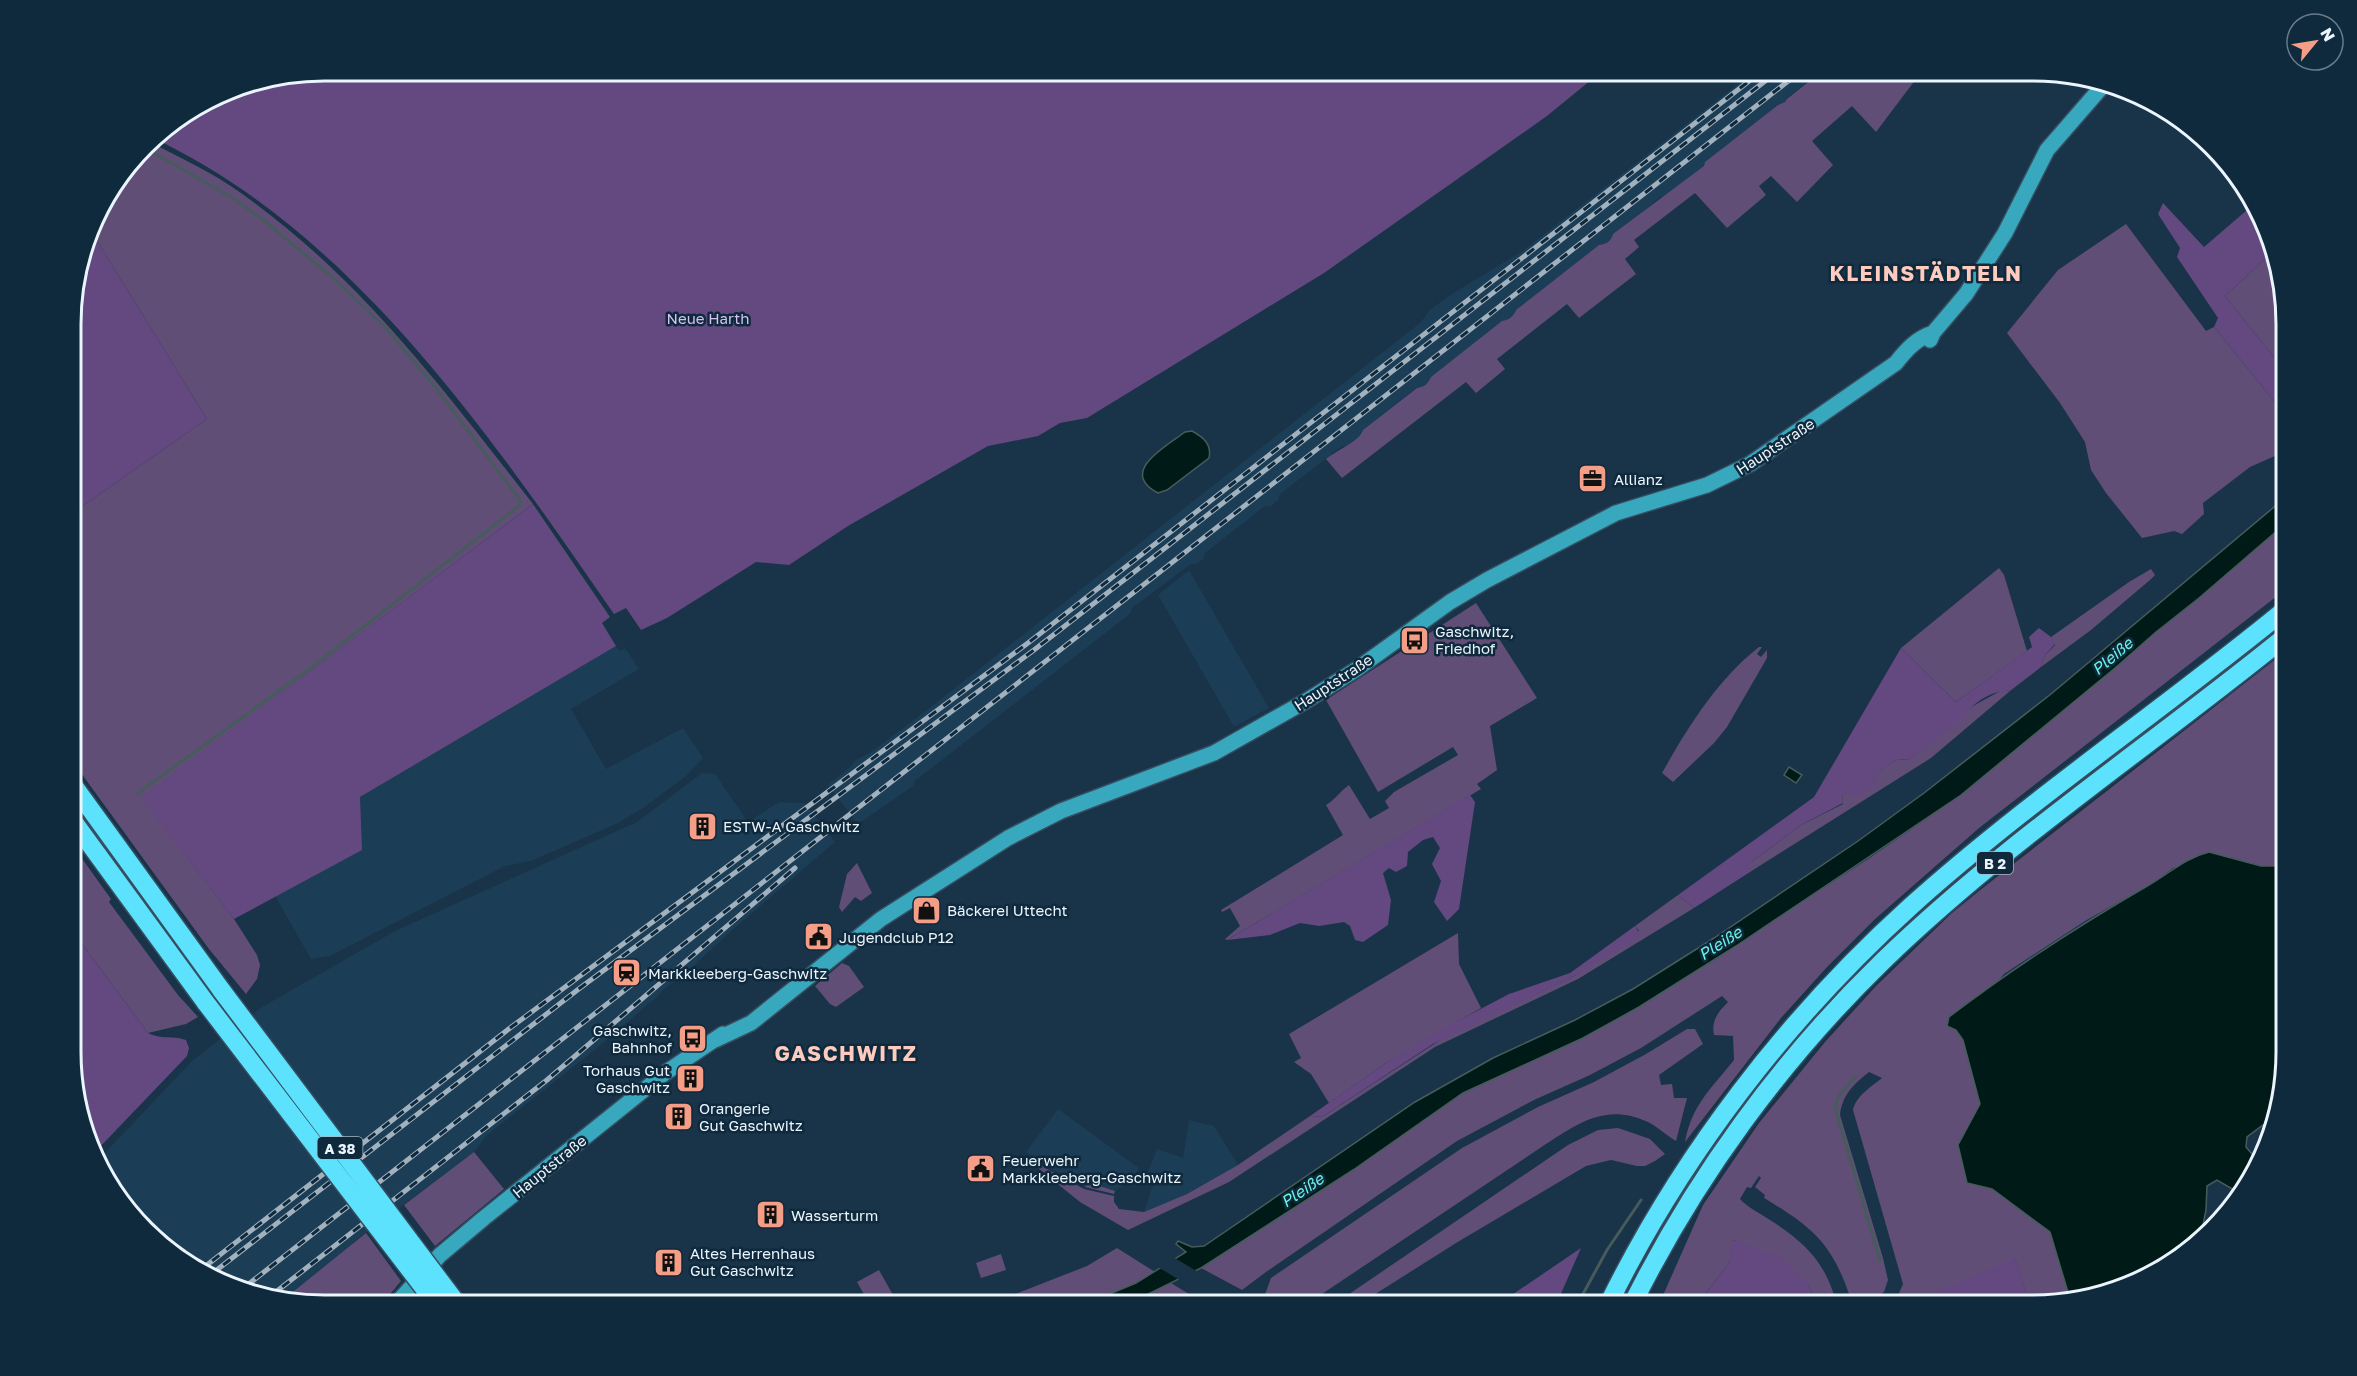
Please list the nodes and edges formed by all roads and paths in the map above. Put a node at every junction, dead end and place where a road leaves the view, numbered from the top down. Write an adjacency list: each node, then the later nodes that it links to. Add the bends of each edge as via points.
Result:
1 (2099, 90): 6 (main road, Hauptstraße, via 2047,150 2005,233 1965,294 1933,333 1906,349 1896,363 1750,464 1707,485 1616,513 1487,580 1357,669 1214,753 1061,811 1008,838 881,919 772,1006 746,1018 664,1073 484,1218 434,1261)
2 (2276, 617): 9 (highway, B 2, via 1969,856 1837,979 1724,1113 1630,1260)
3 (2276, 644): 10 (highway, B 2, via 2016,846 1875,969 1822,1026 1740,1127 1680,1217)
4 (81, 796): 8 (highway, A 38, bridge)
5 (81, 831): 7 (highway, A 38, bridge, via 206,1003)
6 (404, 1295)
7 (429, 1295)
8 (450, 1295)
9 (1613, 1295)
10 (1637, 1295)

